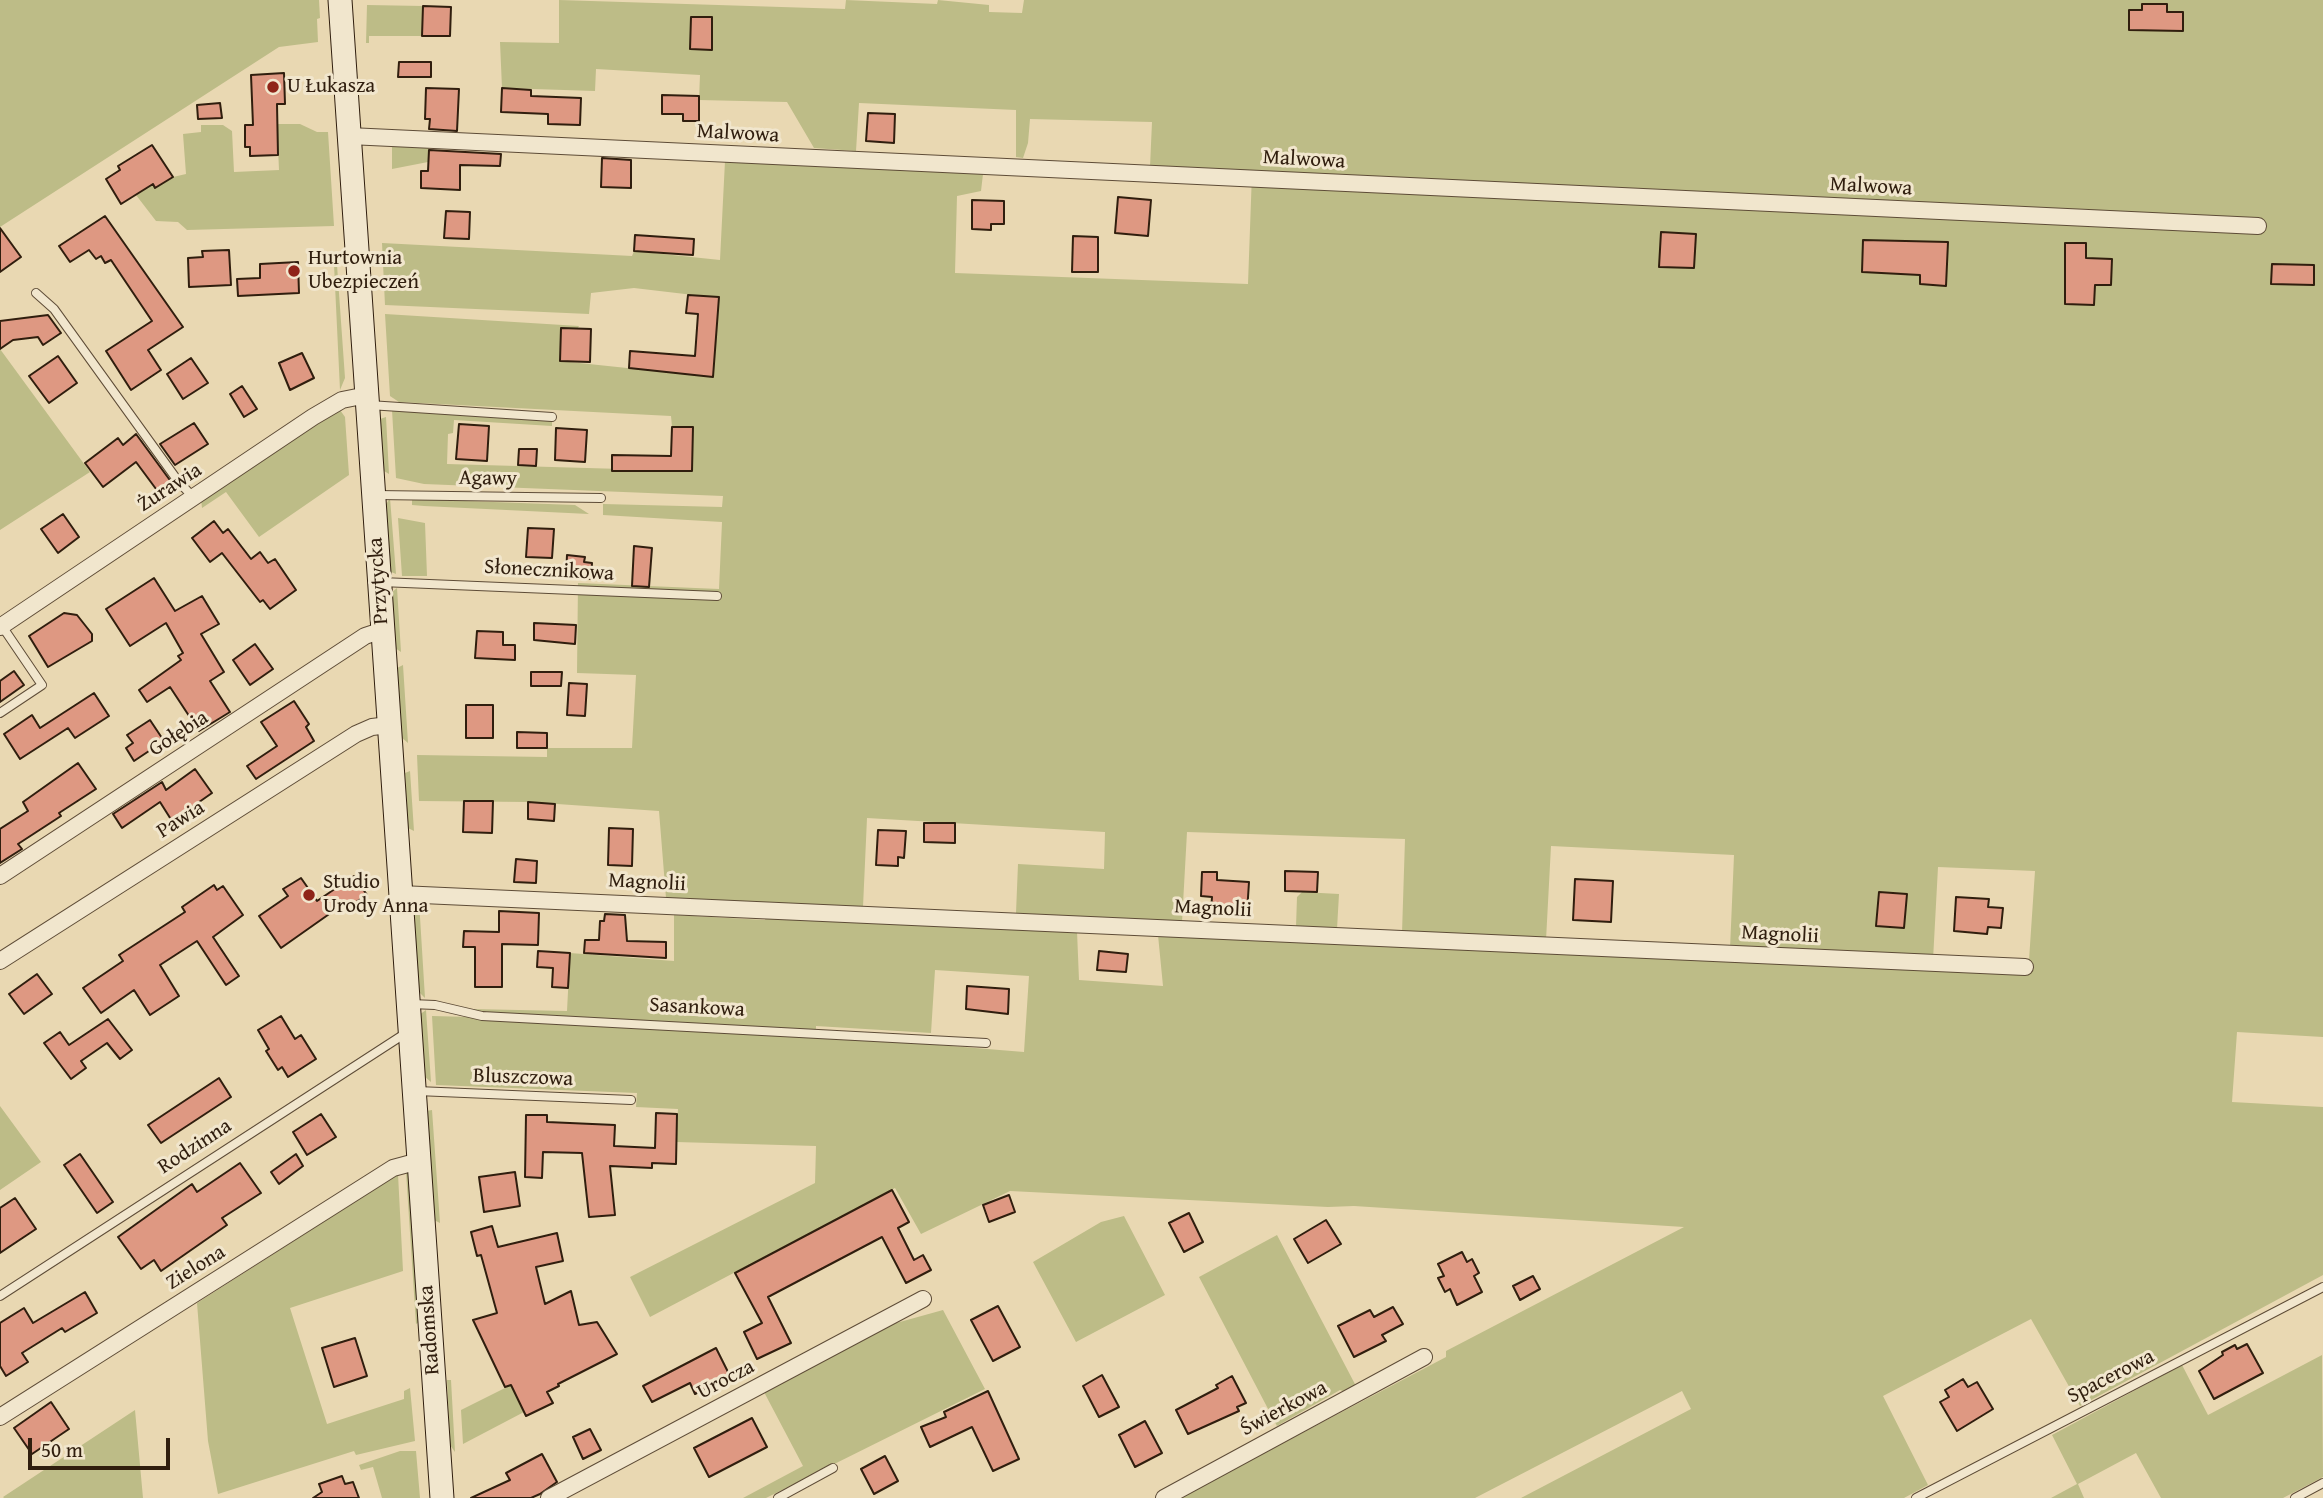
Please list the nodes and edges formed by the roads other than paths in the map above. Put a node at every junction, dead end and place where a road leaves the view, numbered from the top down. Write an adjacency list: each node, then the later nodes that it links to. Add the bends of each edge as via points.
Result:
1 (340, 0): 2 (main road, Przytycka)
2 (349, 136): 3 (street, Malwowa); 5 (main road, Przytycka)
3 (2258, 226)
4 (36, 293): 8 (lane, via 54,309)
5 (367, 400): 6 (lane); 7 (main road, Przytycka); 8 (street, Żurawia, via 342,400)
6 (552, 417)
7 (374, 496): 9 (lane, Agawy); 10 (main road, Przytycka)
8 (193, 497): 12 (street, Żurawia)
9 (601, 498)
10 (379, 582): 11 (lane, Słonecznikowa); 13 (main road, Przytycka)
11 (717, 596)
12 (1, 626): 14 (lane, via 42,685)
13 (383, 630): 15 (main road, Przytycka); 16 (street, Gołębia, via 365,636)
14 (0, 713)
15 (389, 725): 17 (main road, Przytycka); 18 (street, Pawia, via 356,734)
16 (0, 876)
17 (400, 894): 19 (street, Magnolii); 20 (main road, Przytycka)
18 (0, 961)
19 (2025, 967)
20 (408, 1004): 21 (main road, Przytycka); 22 (lane, Sasankowa, via 482,1016)
21 (410, 1030): 23 (main road, Przytycka); 27 (lane, Rodzinna)
22 (986, 1043)
23 (414, 1091): 24 (lane, Bluszczowa); 25 (main road, Przytycka)
24 (631, 1100)
25 (419, 1161): 30 (street, Zielona, via 393,1168); 33 (main road, Radomska)
26 (2323, 1287): 37 (lane, Spacerowa)
27 (0, 1296)
28 (923, 1299): 34 (street, Urocza)
29 (1424, 1357): 36 (street, Świerkowa)
30 (0, 1417)
31 (833, 1468): 35 (lane)
32 (2323, 1483): 38 (lane)
33 (442, 1498)
34 (549, 1498)
35 (778, 1498)
36 (1164, 1498)
37 (1916, 1498)
38 (2295, 1498)

